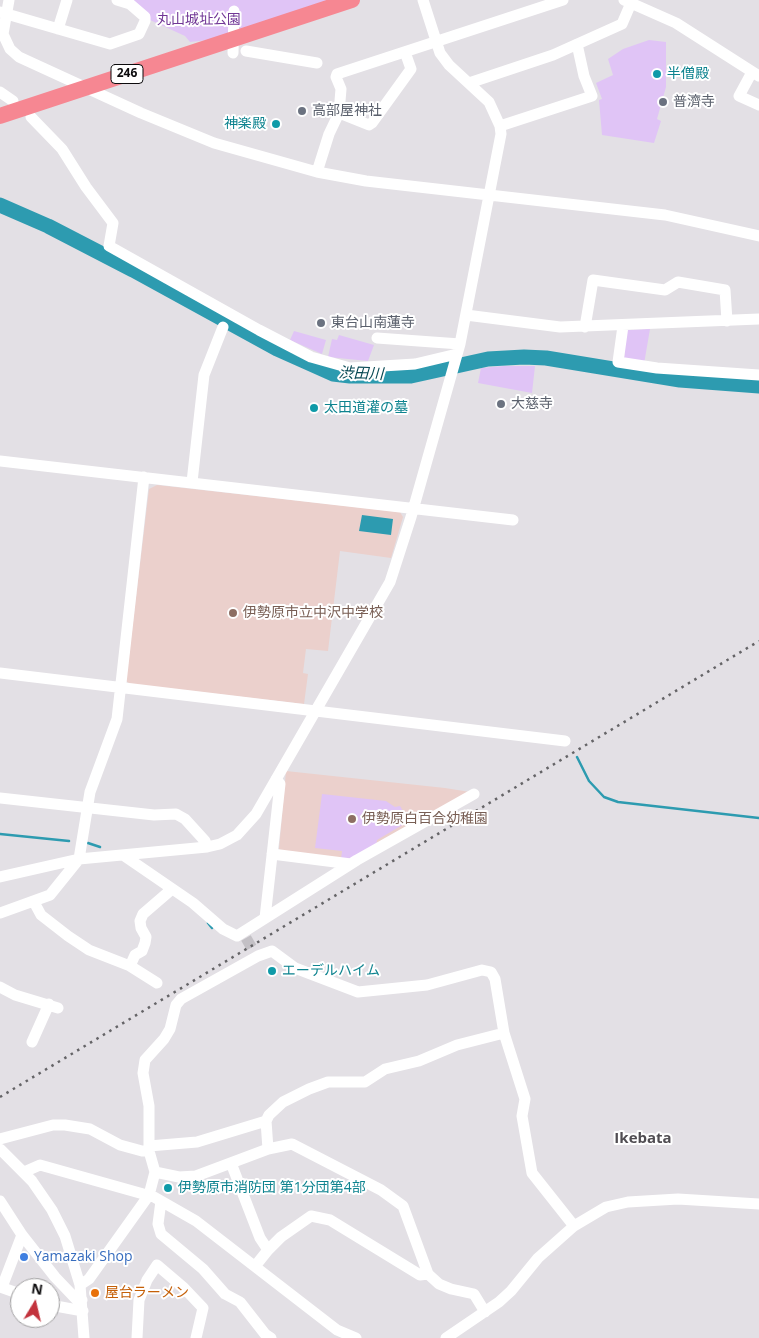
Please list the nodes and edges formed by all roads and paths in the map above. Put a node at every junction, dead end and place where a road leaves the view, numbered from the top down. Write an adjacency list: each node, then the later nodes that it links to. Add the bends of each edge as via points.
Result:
1 (9, 0): 8 (street)
2 (67, 0): 10 (street)
3 (117, 0): 10 (street, via 130,4 145,17 139,34 110,44)
4 (352, 0): 22 (highway, 246)
5 (423, 0): 11 (street)
6 (563, 0): 11 (street)
7 (627, 2): 12 (street, via 622,24); 19 (street, via 676,23)
8 (3, 13): 10 (street); 13 (street)
9 (234, 15): 16 (street)
10 (58, 29)
11 (436, 41): 15 (street); 21 (street, via 449,65)
12 (577, 44): 21 (street); 29 (street, via 592,96)
13 (3, 45): 22 (street, via 23,60)
14 (246, 51): 17 (street)
15 (405, 52): 20 (street); 26 (street, via 411,69 372,123)
16 (232, 54)
17 (317, 63)
18 (331, 66): 20 (street)
19 (756, 74): 25 (street, via 739,96)
20 (336, 77): 26 (street, via 341,89)
21 (470, 83): 29 (street, via 489,102)
22 (85, 88): 27 (highway, 246); 30 (street, via 201,138)
23 (0, 92): 24 (street)
24 (13, 101)
25 (759, 106)
26 (339, 114): 30 (street, via 329,134)
27 (0, 116)
28 (31, 116): 40 (street, via 62,150 110,219 109,246 229,313 311,357 340,367 397,366)
29 (500, 126): 31 (street)
30 (318, 172): 31 (street)
31 (487, 196): 32 (street, via 665,215); 33 (street)
32 (759, 236)
33 (466, 315): 38 (street, via 560,327); 40 (street)
34 (759, 319): 35 (street)
35 (727, 320): 37 (street); 38 (street, via 724,290 678,282 665,290 593,280)
36 (223, 326): 44 (street, via 204,375)
37 (623, 326): 38 (street); 41 (street, via 618,362)
38 (585, 327)
39 (377, 338): 40 (street)
40 (458, 352): 45 (street)
41 (759, 376)
42 (0, 461): 43 (street)
43 (144, 477): 44 (street); 48 (street)
44 (192, 482): 45 (street)
45 (413, 508): 46 (street); 49 (street, via 390,582)
46 (512, 520)
47 (0, 673): 48 (street)
48 (121, 688): 49 (street); 54 (street, via 117,719)
49 (316, 710): 50 (street); 51 (street)
50 (566, 741)
51 (276, 779): 55 (street, via 245,828 228,840); 56 (street, via 280,784)
52 (474, 794): 59 (street)
53 (0, 798): 54 (street)
54 (86, 808): 55 (street, via 180,816); 58 (street)
55 (207, 847): 57 (street)
56 (272, 854): 59 (street); 64 (street)
57 (123, 855): 58 (street); 61 (street)
58 (79, 859): 60 (street); 62 (street, via 50,895)
59 (351, 864): 64 (street)
60 (0, 876)
61 (172, 889): 64 (street, via 223,929 237,936 245,936); 65 (street, via 140,921 145,943)
62 (34, 902): 63 (street); 65 (street, via 41,915 68,936 89,950)
63 (0, 913)
64 (265, 918)
65 (130, 966): 66 (street)
66 (157, 983)
67 (0, 987): 69 (street, via 15,996 54,1006)
68 (504, 1033): 70 (street, via 457,1044 419,1061 385,1069 365,1082 328,1082 284,1102); 72 (street, via 491,972 482,970 427,985 358,992 295,968 272,951 255,953 181,999 176,1005 170,1029 145,1060 143,1073 149,1106); 82 (street, via 525,1099 522,1116 532,1173)
69 (32, 1042)
70 (266, 1120): 72 (street, via 197,1142); 74 (street)
71 (0, 1139): 72 (street, via 53,1125 65,1125 90,1129 120,1145 142,1151)
72 (149, 1148): 77 (street)
73 (0, 1149): 76 (street)
74 (268, 1149): 75 (street); 86 (street, via 292,1144 381,1190 403,1206)
75 (231, 1164): 77 (street, via 196,1176 178,1177); 84 (street, via 260,1238)
76 (24, 1172): 78 (street, via 40,1165); 87 (street, via 59,1224)
77 (155, 1172): 78 (street)
78 (149, 1195): 80 (street); 87 (street, via 89,1279)
79 (0, 1200): 83 (street)
80 (161, 1201): 85 (street, via 196,1220); 96 (street, via 158,1224 161,1234 225,1294 240,1302)
81 (759, 1204): 82 (street, via 678,1199 628,1202 606,1207)
82 (574, 1226): 91 (street, via 531,1264 511,1291)
83 (22, 1235): 88 (street); 90 (street)
84 (268, 1250): 85 (street); 86 (street, via 311,1216 330,1220 420,1275)
85 (256, 1265): 92 (street)
86 (428, 1274): 91 (street, via 451,1289 474,1294)
87 (80, 1285): 90 (street)
88 (1, 1287)
89 (60, 1305): 90 (street)
90 (82, 1305): 93 (street)
91 (485, 1312): 99 (street)
92 (337, 1330): 97 (street); 98 (street)
93 (84, 1338)
94 (136, 1338): 95 (street, via 139,1300 146,1280 157,1265 203,1308)
95 (196, 1338)
96 (271, 1338)
97 (328, 1338)
98 (356, 1338)
99 (446, 1338)

